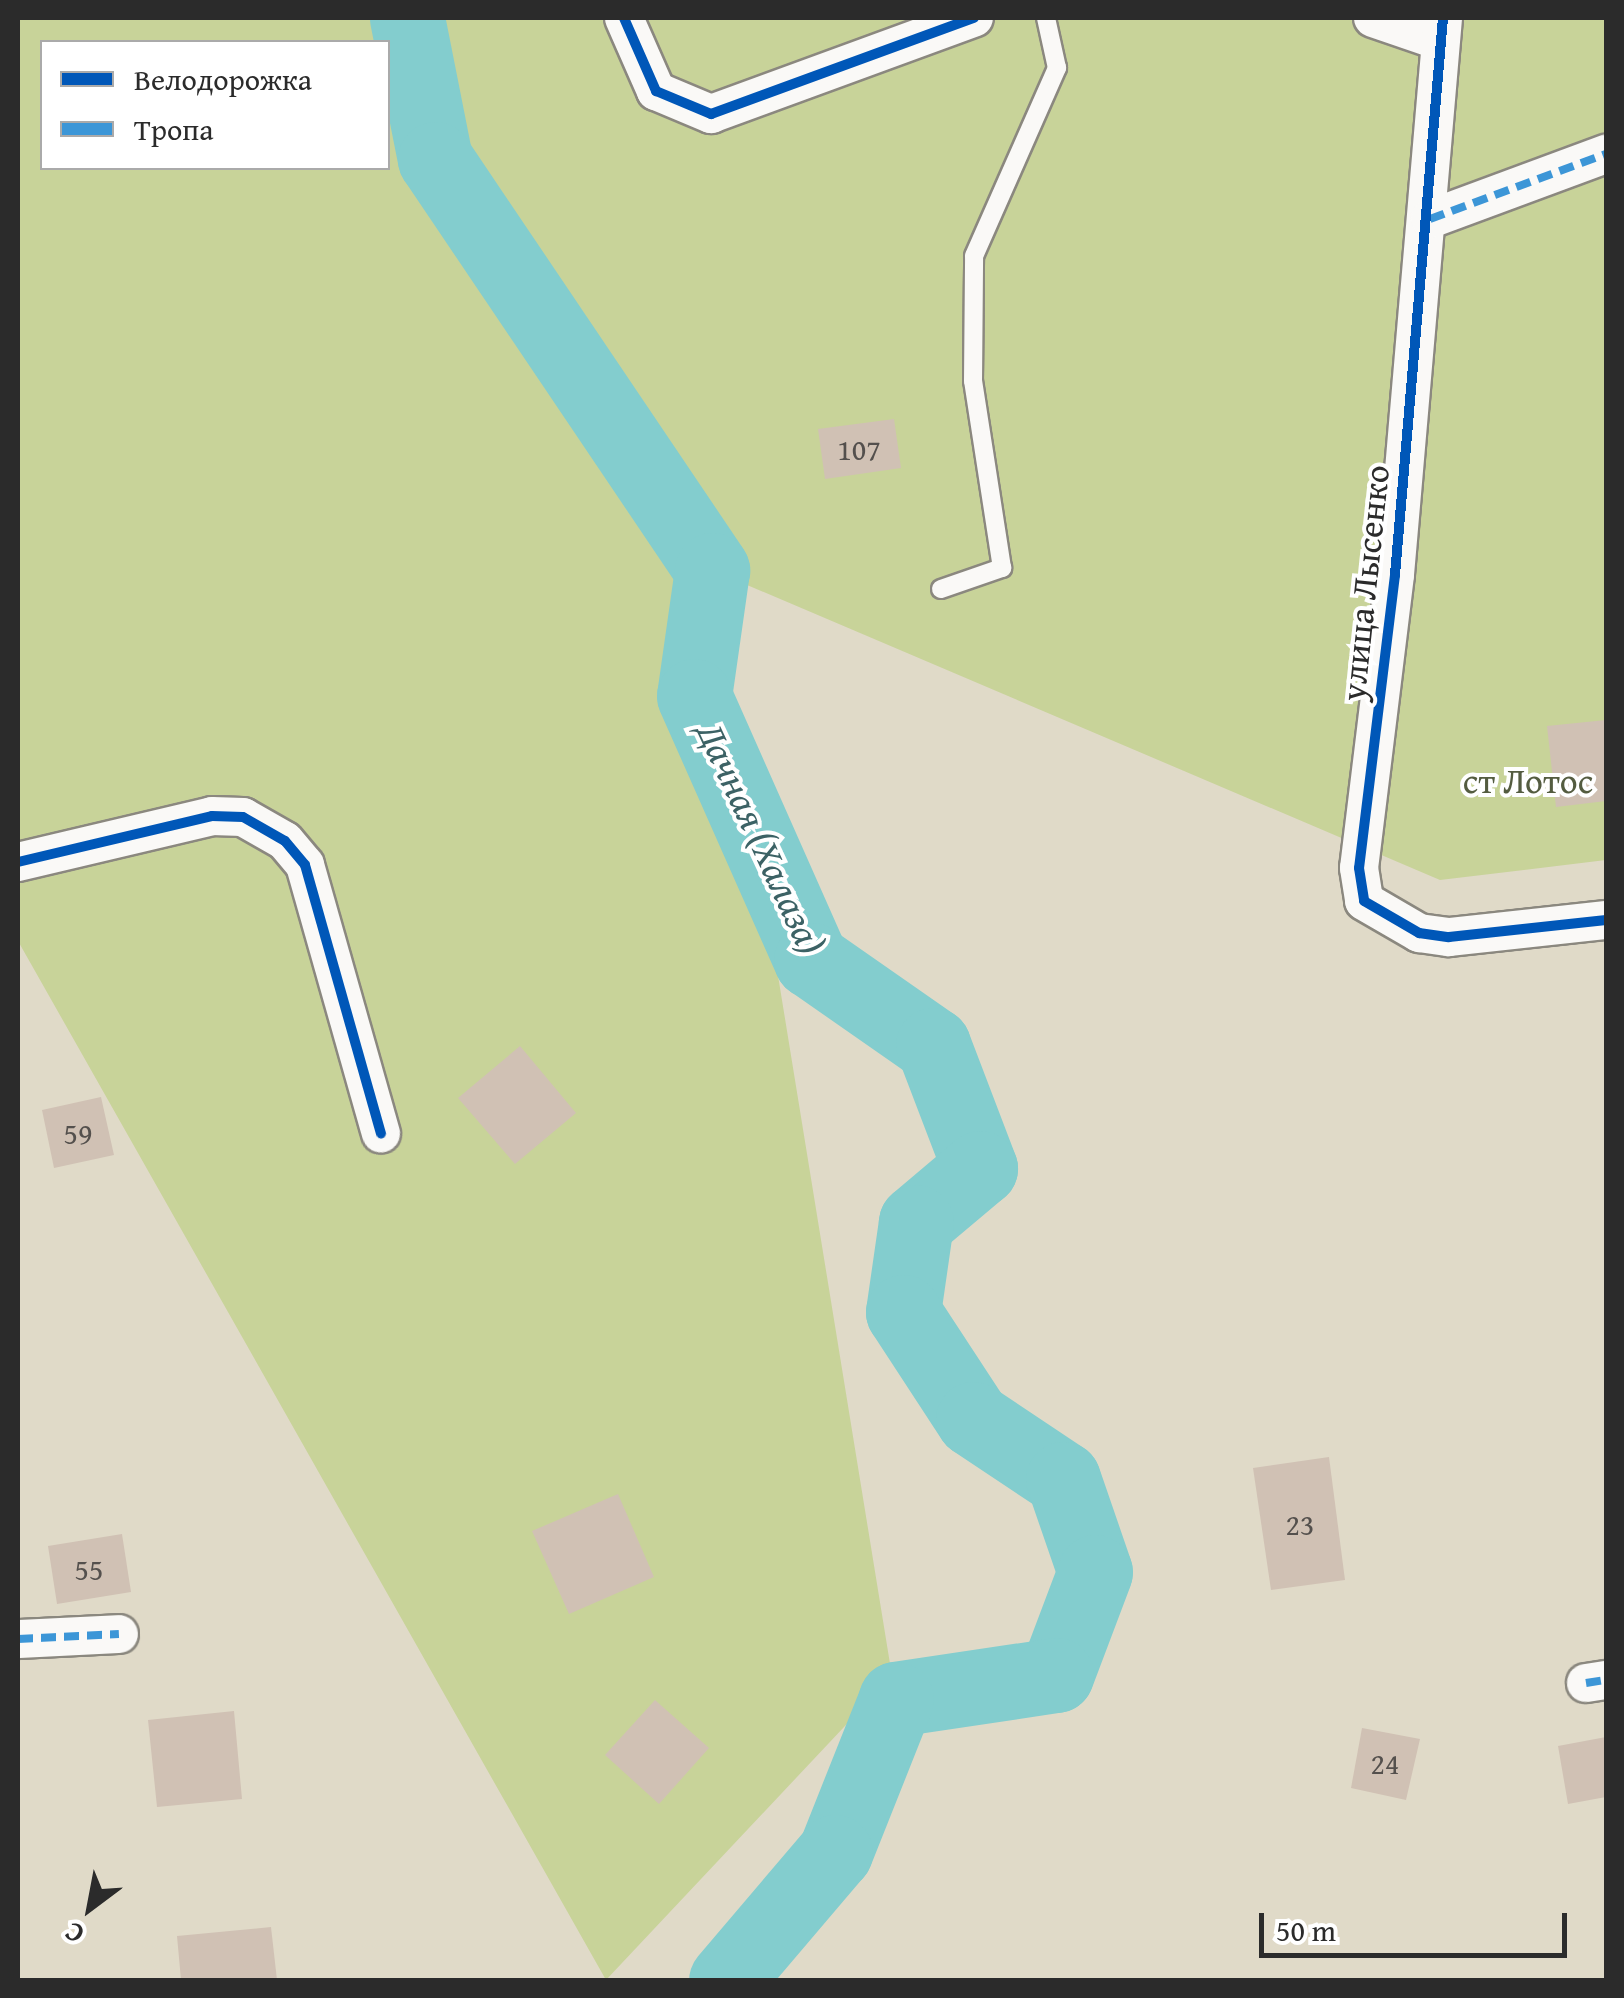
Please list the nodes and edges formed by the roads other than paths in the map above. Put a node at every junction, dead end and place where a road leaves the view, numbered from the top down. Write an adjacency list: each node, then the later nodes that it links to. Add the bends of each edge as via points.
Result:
1 (624, 18): 2 (street, via 656,91 711,114)
2 (974, 18)
3 (1046, 18): 8 (lane, via 1057,68 974,256 973,381 1002,568)
4 (1373, 18): 5 (street)
5 (1442, 29): 7 (street, улица Лысенко)
6 (1606, 154): 7 (street)
7 (1430, 218): 10 (street, улица Лысенко, via 1359,868 1364,901 1419,933 1449,937)
8 (940, 589)
9 (18, 862): 11 (street, via 212,816 242,816 285,841 306,865)
10 (1606, 920)
11 (381, 1132)
12 (120, 1634): 13 (street)
13 (18, 1639)

